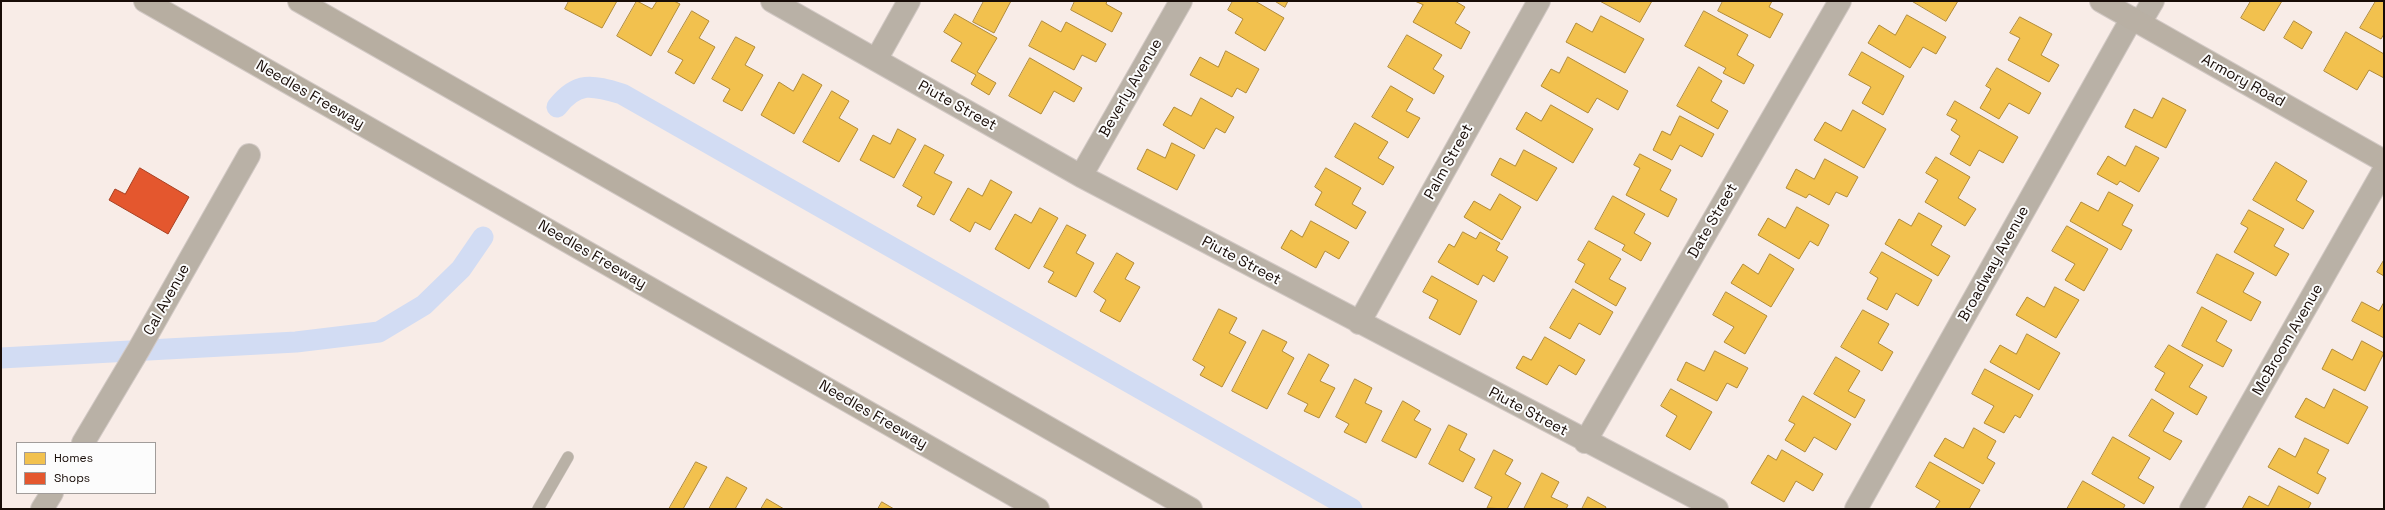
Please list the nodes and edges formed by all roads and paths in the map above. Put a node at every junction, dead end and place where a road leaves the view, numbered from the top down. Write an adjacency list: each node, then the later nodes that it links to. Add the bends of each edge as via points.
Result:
1 (131, 1): 12 (highway)
2 (145, 1): 12 (highway, Needles Freeway)
3 (299, 1): 26 (highway)
4 (772, 1): 13 (street, Piute Street)
5 (909, 1): 13 (street)
6 (1181, 1): 17 (street, Beverly Avenue)
7 (1539, 1): 18 (street, Palm Street)
8 (1840, 1): 20 (street, Date Street)
9 (2101, 1): 11 (main road, Armory Road)
10 (2153, 1): 11 (street, Broadway Avenue)
11 (2136, 21): 15 (main road, Armory Road); 28 (street, Broadway Avenue)
12 (237, 53): 25 (highway, Needles Freeway)
13 (876, 60): 17 (street, Piute Street)
14 (248, 155): 19 (street, Cal Avenue, via 139,349)
15 (2384, 161)
16 (2384, 170): 29 (street, McBroom Avenue)
17 (1081, 176): 18 (street, Piute Street)
18 (1359, 323): 20 (street, Piute Street)
19 (83, 442)
20 (1585, 442): 27 (street, Piute Street)
21 (568, 456): 24 (lane)
22 (51, 494): 23 (street)
23 (42, 509)
24 (538, 509)
25 (1038, 509)
26 (1191, 509)
27 (1717, 509)
28 (1856, 509)
29 (2191, 509)

